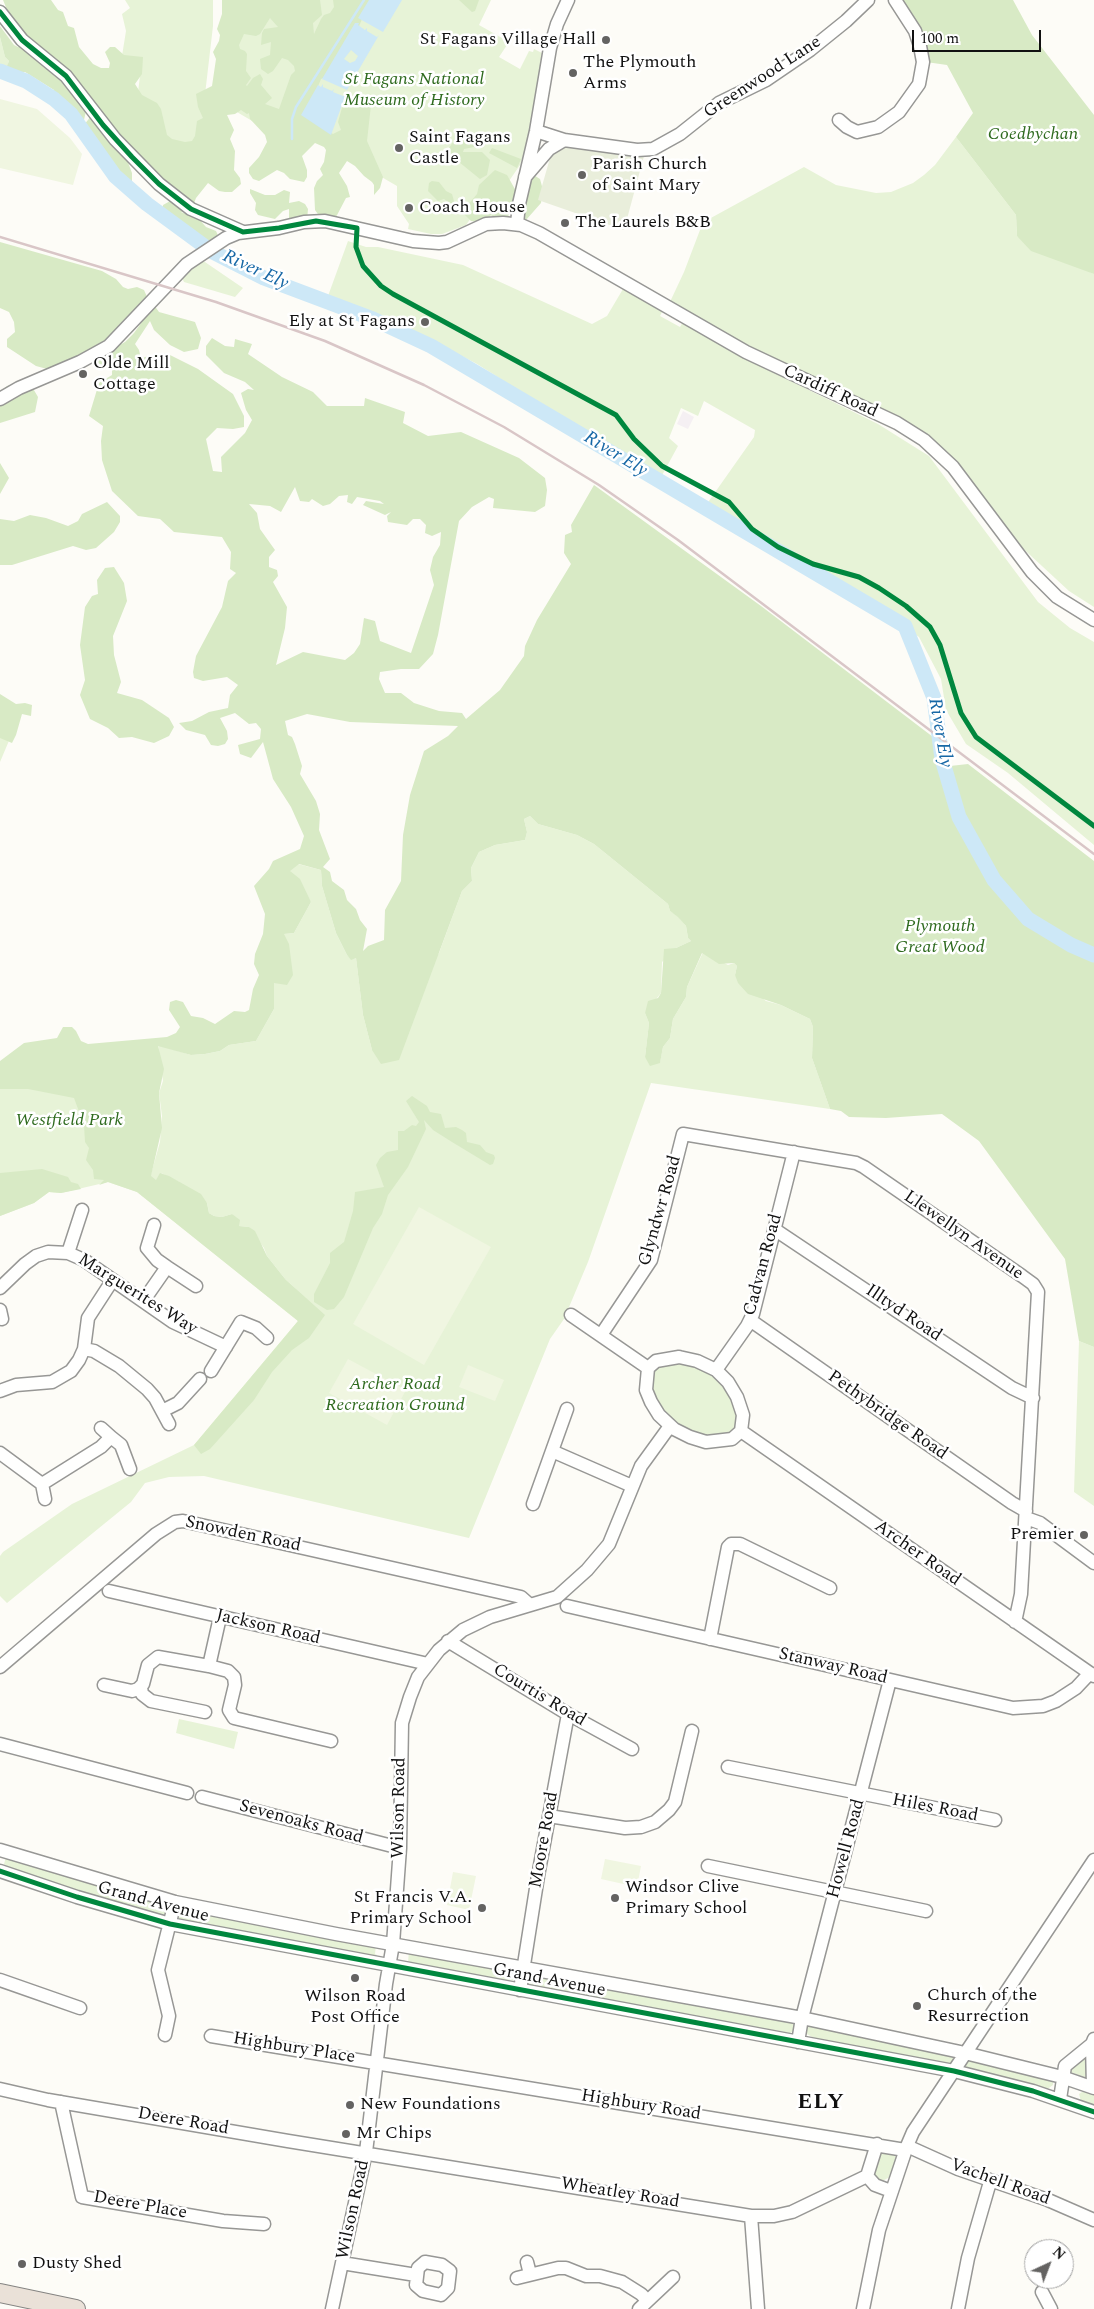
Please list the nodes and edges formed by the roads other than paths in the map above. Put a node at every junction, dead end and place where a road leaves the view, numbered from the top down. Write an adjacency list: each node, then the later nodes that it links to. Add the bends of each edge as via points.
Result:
1 (568, 0): 7 (street, via 553,37)
2 (868, 0): 8 (street, Greenwood Lane, via 810,50 766,80 719,103 660,146 647,151)
3 (895, 0): 6 (street, via 915,31 920,46 923,62 919,84 899,112 878,127 857,132)
4 (0, 1): 5 (street)
5 (1, 13): 11 (street, via 22,40 66,76 114,139 159,184 191,209)
6 (839, 120)
7 (536, 131): 8 (street, Greenwood Lane); 9 (street)
8 (564, 140): 9 (street, via 550,149)
9 (525, 177): 10 (street)
10 (517, 224): 11 (street, via 486,224 439,243 413,241 325,221); 13 (street, Cardiff Road, via 539,233 746,352 897,423 924,440 952,467 1032,572 1057,597)
11 (243, 232): 12 (street, via 222,240 197,256 109,346)
12 (0, 399)
13 (1094, 620)
14 (683, 1134): 15 (street, Llewellyn Avenue); 27 (street, Glyndwr Road, via 651,1260)
15 (794, 1152): 18 (street, Cadvan Road); 36 (street, Llewellyn Avenue, via 864,1167 1033,1284 1039,1299)
16 (82, 1210): 19 (street)
17 (154, 1225): 20 (street, via 147,1248)
18 (774, 1229): 26 (street, Cadvan Road); 36 (street, Illtyd Road, via 1012,1388)
19 (68, 1253): 21 (street, Marguerites Way); 23 (street, Marguerites Way, via 48,1252 36,1256)
20 (167, 1267): 22 (street); 24 (street)
21 (112, 1280): 24 (street, Marguerites Way); 30 (street, via 88,1318)
22 (196, 1286)
23 (0, 1288)
24 (144, 1300): 29 (street, Marguerites Way, via 173,1322)
25 (571, 1315): 27 (street)
26 (750, 1320): 32 (street, Cadvan Road); 51 (street, Pethybridge Road)
27 (601, 1335): 31 (street)
28 (267, 1338): 29 (street, via 256,1328 241,1322)
29 (226, 1347): 33 (street)
30 (84, 1349): 35 (street, via 80,1360 63,1377); 38 (street, via 94,1351 119,1366 147,1389)
31 (648, 1368): 32 (street, via 656,1361 679,1357); 40 (street, via 646,1390)
32 (716, 1370): 42 (street, via 728,1382 742,1406)
33 (211, 1371)
34 (200, 1379): 38 (street, via 178,1402)
35 (0, 1391)
36 (1033, 1398): 51 (street, Llewellyn Avenue)
37 (567, 1409): 44 (street)
38 (162, 1411): 39 (street)
39 (169, 1424)
40 (670, 1426): 42 (street, via 706,1442 732,1439); 48 (street, Wilson Road, via 646,1459)
41 (101, 1428): 43 (street)
42 (741, 1431): 58 (street, Archer Road)
43 (111, 1437): 46 (street, via 120,1445); 47 (street, via 101,1447)
44 (552, 1451): 48 (street); 50 (street)
45 (0, 1453): 47 (street)
46 (130, 1469)
47 (42, 1484): 49 (street)
48 (632, 1486): 55 (street, Wilson Road, via 620,1521 599,1556 557,1597)
49 (44, 1499)
50 (533, 1504)
51 (1026, 1514): 52 (street, Pethybridge Road); 58 (street, Llewellyn Avenue, via 1021,1594)
52 (1094, 1563)
53 (830, 1588): 59 (street, via 740,1544 731,1544)
54 (109, 1591): 57 (street, Jackson Road)
55 (530, 1605): 60 (street, Wilson Road, via 477,1622); 63 (street, Snowden Road, via 512,1594 183,1521 175,1522 156,1534)
56 (567, 1606): 59 (street, Stanway Road)
57 (220, 1617): 61 (street, Jackson Road); 62 (street)
58 (1015, 1622): 64 (street, Archer Road)
59 (710, 1639): 65 (street, Stanway Road)
60 (448, 1641): 61 (street, Wilson Road); 69 (street, Courtis Road)
61 (428, 1664): 80 (street, Wilson Road, via 418,1677 402,1723)
62 (209, 1666): 67 (street, via 158,1656 148,1665); 71 (street, via 228,1671 234,1678 229,1710 234,1718 313,1731)
63 (0, 1667)
64 (1092, 1674): 65 (street, Stanway Road, via 1062,1698 1028,1708 1013,1708)
65 (890, 1680): 76 (street, Howell Road)
66 (104, 1685): 67 (street, via 132,1691)
67 (141, 1687): 68 (street, via 142,1694 151,1700 188,1712)
68 (206, 1712)
69 (568, 1714): 73 (street, Courtis Road); 78 (street, Moore Road)
70 (692, 1731): 78 (street, via 675,1802 655,1822 625,1828)
71 (331, 1741)
72 (0, 1744): 75 (street)
73 (632, 1749)
74 (728, 1768): 76 (street, Hiles Road)
75 (187, 1793)
76 (861, 1794): 79 (street, Hiles Road); 85 (street, Howell Road)
77 (202, 1797): 80 (street, Sevenoaks Road)
78 (549, 1816): 91 (street, Moore Road)
79 (995, 1820)
80 (400, 1848): 89 (street, Wilson Road)
81 (0, 1851): 86 (street, Grand Avenue)
82 (1094, 1860): 100 (street)
83 (708, 1866): 85 (street)
84 (0, 1871): 88 (street, Grand Avenue)
85 (835, 1892): 87 (street); 95 (street, Howell Road)
86 (175, 1902): 88 (street, Grand Avenue); 89 (street, Grand Avenue)
87 (926, 1911)
88 (170, 1924): 90 (street, Grand Avenue); 96 (street, via 158,1970 169,2016)
89 (393, 1944): 90 (street, Wilson Road); 91 (street, Grand Avenue)
90 (390, 1966): 93 (street, Grand Avenue); 101 (street, Wilson Road)
91 (523, 1968): 93 (street, Grand Avenue); 95 (street, Grand Avenue)
92 (0, 1980): 94 (street)
93 (520, 1990): 98 (street, Grand Avenue)
94 (80, 2008)
95 (802, 2018): 98 (street); 100 (street, Grand Avenue)
96 (165, 2035)
97 (211, 2036): 101 (street, Highbury Place)
98 (798, 2042): 102 (street, Grand Avenue)
99 (1093, 2042): 103 (street, via 1065,2066); 104 (street)
100 (966, 2053): 102 (street); 103 (street, Grand Avenue)
101 (376, 2063): 109 (street, Highbury Road); 111 (street, Wilson Road)
102 (954, 2071): 106 (street, Grand Avenue); 110 (street)
103 (1062, 2077): 104 (street, Grand Avenue); 106 (street)
104 (1094, 2088)
105 (0, 2089): 107 (street, Deere Road)
106 (1060, 2099): 108 (street, Grand Avenue)
107 (61, 2102): 111 (street, Deere Road); 117 (street, Deere Place, via 82,2196 223,2221)
108 (1094, 2112)
109 (877, 2144): 110 (street, Highbury Road); 112 (street)
110 (906, 2148): 113 (street, Vachell Road); 114 (street)
111 (366, 2152): 115 (street, Wheatley Road); 118 (street, Wilson Road)
112 (867, 2176): 114 (street, via 875,2185); 115 (street, Wheatley Road, via 792,2212)
113 (990, 2182): 116 (street, Vachell Road, via 1048,2200); 129 (street, via 968,2258)
114 (891, 2191): 128 (street, via 879,2230)
115 (751, 2216): 127 (street)
116 (1094, 2220)
117 (264, 2224)
118 (342, 2263): 119 (street); 126 (street, Wilson Road)
119 (416, 2275)
120 (673, 2277): 124 (street)
121 (517, 2278): 124 (street, via 529,2268 566,2268 586,2276 622,2282 641,2294)
122 (1042, 2292): 130 (street)
123 (0, 2293): 125 (highway)
124 (643, 2304)
125 (76, 2309)
126 (332, 2309)
127 (758, 2309)
128 (863, 2309)
129 (958, 2309)
130 (1051, 2309)

